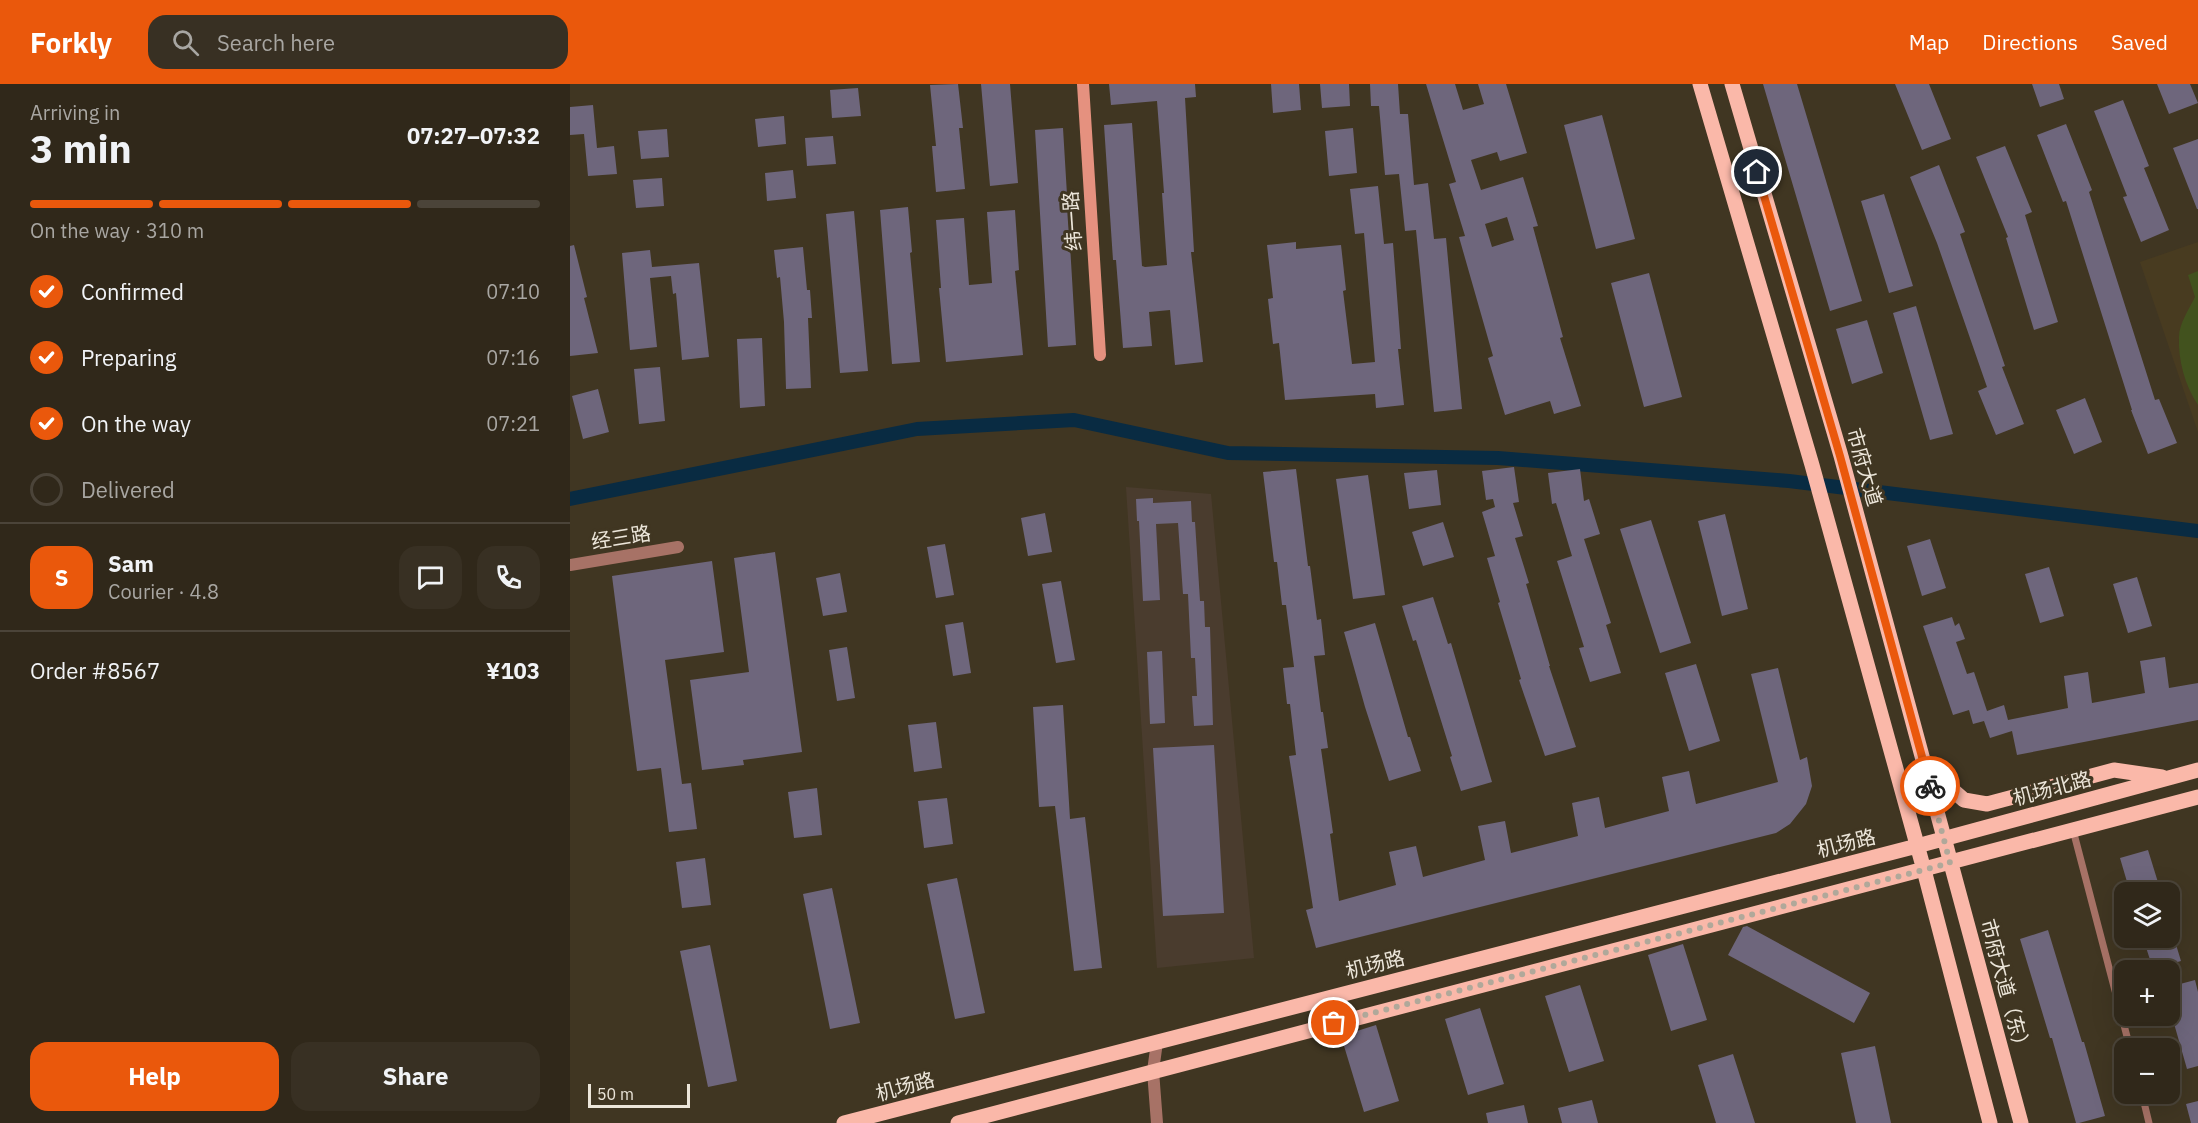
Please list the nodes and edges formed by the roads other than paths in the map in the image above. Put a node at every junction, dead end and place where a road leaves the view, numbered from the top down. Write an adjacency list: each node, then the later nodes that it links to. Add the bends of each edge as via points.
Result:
1 (1083, 84): 4 (street, 纬一路)
2 (1700, 84): 13 (main road, via 1812,465)
3 (1732, 84): 7 (main road, 市府大道)
4 (1100, 355)
5 (678, 547): 6 (street, 经三路)
6 (570, 565)
7 (1924, 764): 9 (main road, via 1964,800 1987,804 2114,770); 12 (main road, 市府大道)
8 (2198, 770): 9 (main road, 机场北路)
9 (2168, 778): 12 (main road, 机场北路)
10 (2198, 798): 11 (main road)
11 (2073, 830): 14 (main road); 16 (lane)
12 (1945, 839): 13 (main road, 机场北路); 14 (main road, 市府大道)
13 (1917, 846): 15 (main road); 17 (main road, 机场路)
14 (1950, 863): 15 (main road); 24 (main road, 市府大道（东）)
15 (1924, 870): 18 (main road); 23 (main road)
16 (2127, 1038)
17 (1157, 1042): 18 (street); 20 (main road, 机场路)
18 (1153, 1071): 21 (main road); 22 (street)
19 (2144, 1104): 25 (lane)
20 (844, 1123)
21 (958, 1123)
22 (1157, 1123)
23 (1990, 1123)
24 (2021, 1123)
25 (2149, 1123)

